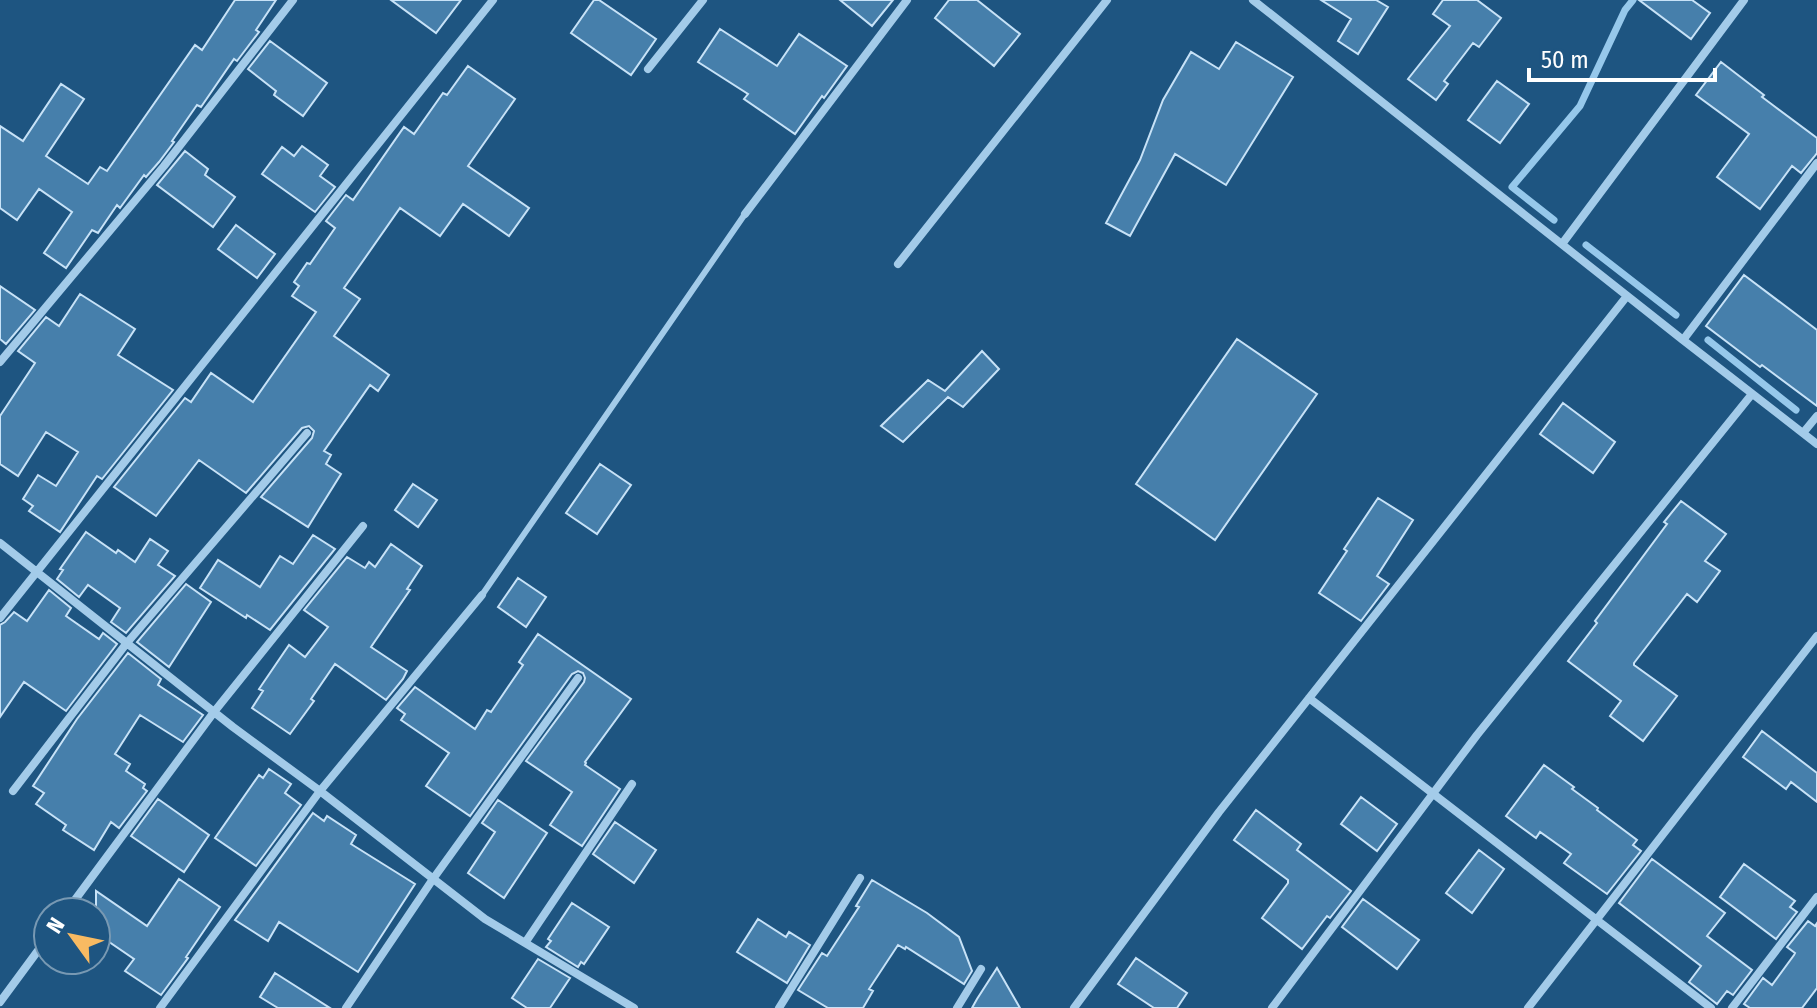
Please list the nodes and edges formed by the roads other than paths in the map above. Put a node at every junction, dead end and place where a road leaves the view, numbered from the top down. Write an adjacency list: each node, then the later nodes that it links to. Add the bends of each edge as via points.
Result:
1 (293, 0): 15 (street, via 164,166)
2 (493, 0): 23 (street)
3 (703, 0): 8 (street)
4 (907, 0): 10 (street)
5 (1107, 0): 12 (street)
6 (1253, 0): 11 (street)
7 (1744, 0): 11 (street)
8 (648, 69)
9 (1817, 163): 14 (street)
10 (745, 214): 24 (lane)
11 (1562, 244): 13 (street)
12 (898, 264)
13 (1627, 296): 14 (street); 29 (street)
14 (1683, 340): 16 (street)
15 (0, 362)
16 (1752, 394): 19 (street); 34 (street)
17 (1817, 416): 19 (street)
18 (307, 433): 27 (street)
19 (1803, 433): 20 (street)
20 (1817, 444)
21 (363, 526): 30 (street)
22 (0, 543): 23 (street)
23 (35, 572): 25 (street); 27 (street)
24 (482, 595): 33 (street)
25 (0, 618)
26 (1817, 636): 39 (street)
27 (126, 644): 30 (street); 32 (street)
28 (578, 678): 36 (street)
29 (1309, 698): 34 (street); 49 (street)
30 (214, 712): 33 (street); 37 (street)
31 (632, 784): 40 (street)
32 (13, 791)
33 (320, 791): 36 (street); 44 (street)
34 (1434, 793): 39 (street); 50 (street)
35 (860, 878): 47 (street)
36 (433, 879): 40 (street); 45 (street)
37 (78, 896)
38 (1817, 897): 53 (street)
39 (1597, 918): 51 (street); 52 (street)
40 (525, 943): 46 (street)
41 (32, 959): 43 (street)
42 (981, 969): 48 (street)
43 (0, 1002)
44 (160, 1008)
45 (346, 1008)
46 (634, 1008)
47 (779, 1008)
48 (957, 1008)
49 (1074, 1008)
50 (1272, 1008)
51 (1528, 1008)
52 (1711, 1008)
53 (1732, 1008)

